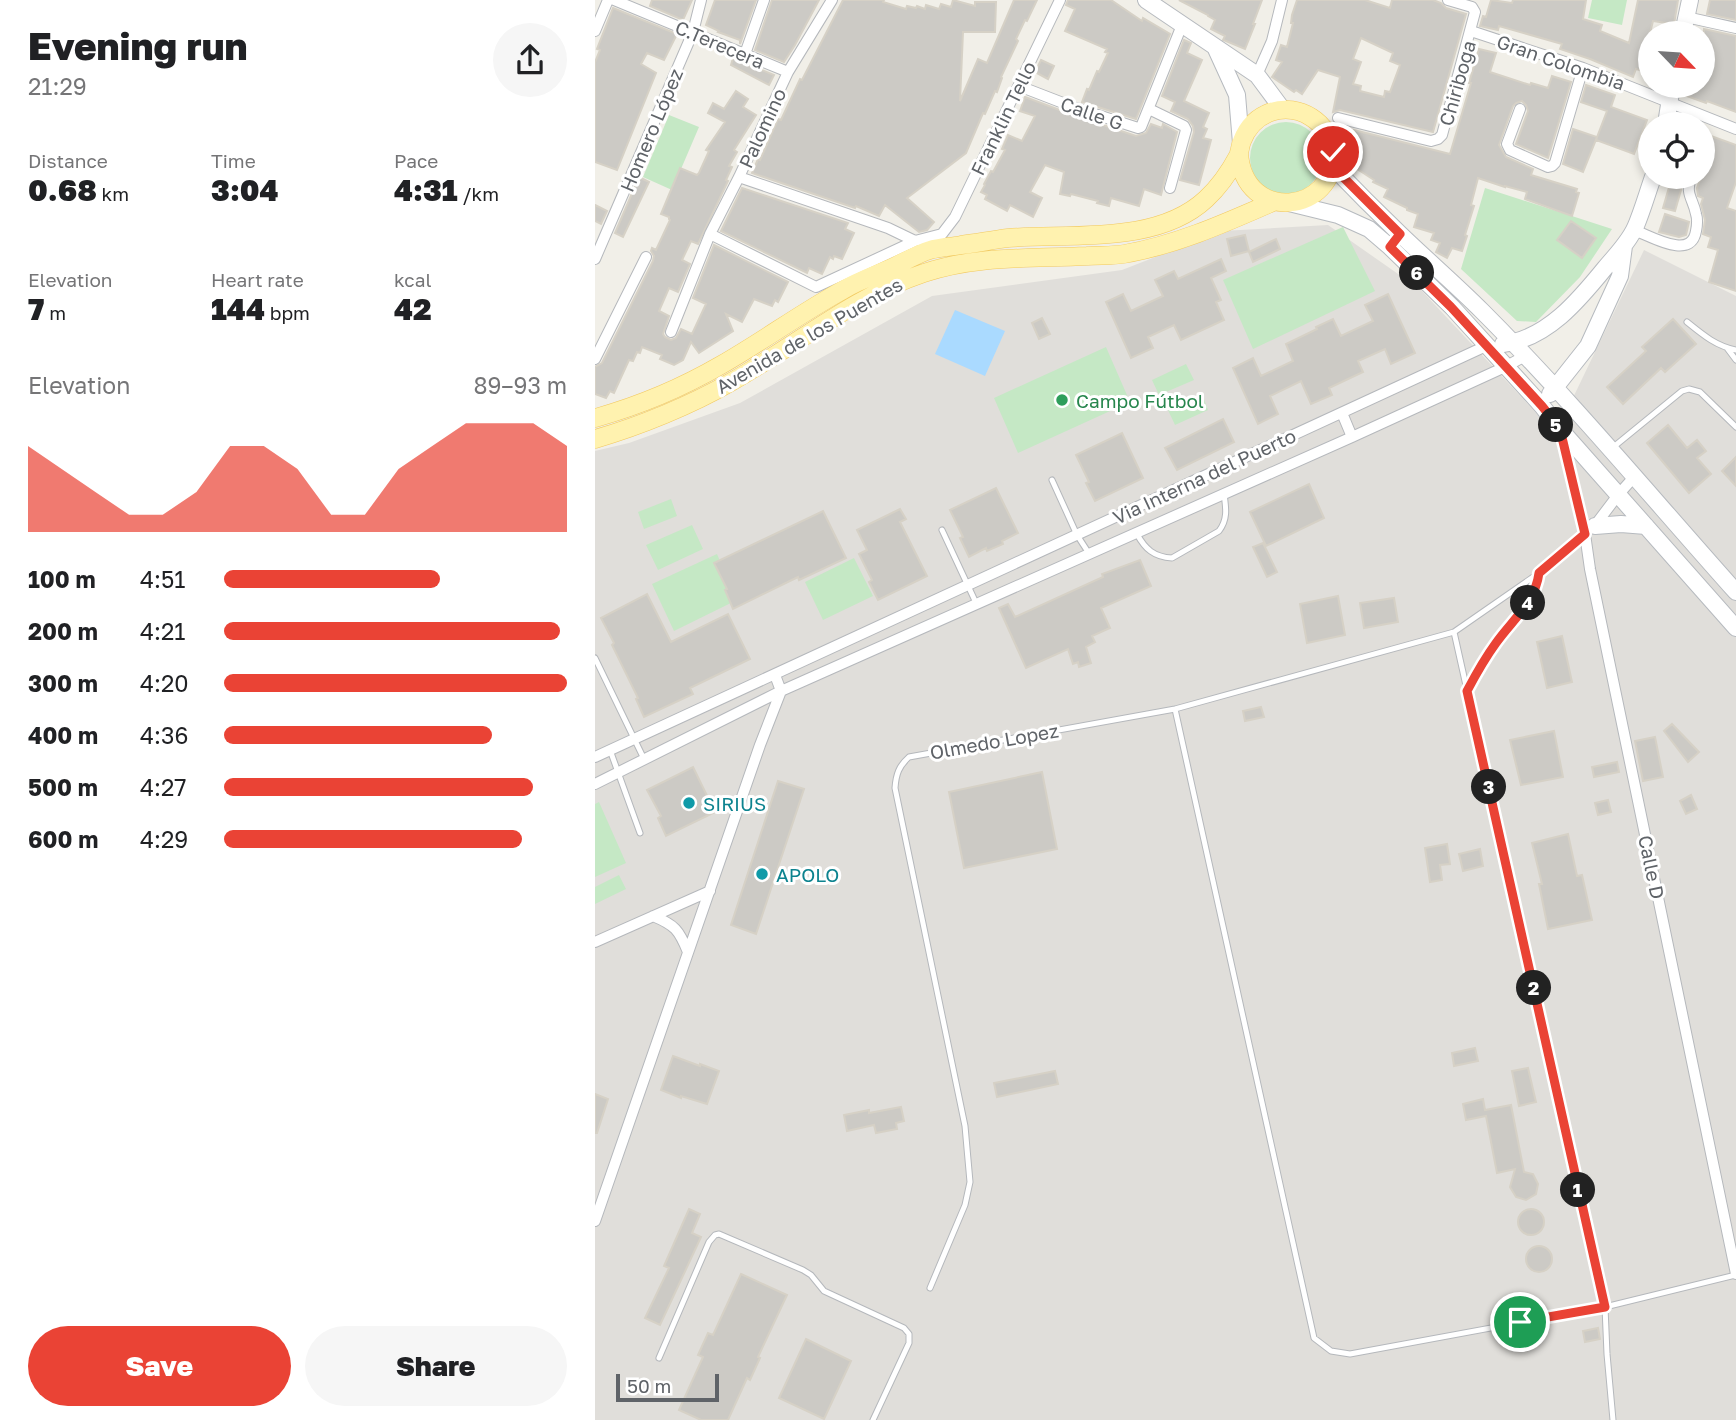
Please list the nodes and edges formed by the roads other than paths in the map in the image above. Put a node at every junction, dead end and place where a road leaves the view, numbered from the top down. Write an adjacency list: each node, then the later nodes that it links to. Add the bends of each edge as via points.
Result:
1 (608, 0): 15 (street)
2 (614, 0): 17 (street, C.Terecera)
3 (701, 0): 17 (street, Homero López)
4 (764, 0): 19 (street)
5 (832, 0): 21 (street, Palomino)
6 (1060, 0): 23 (street, Franklin Tello)
7 (1146, 0): 13 (main road)
8 (1282, 0): 22 (street)
9 (1448, 0): 16 (street, Gran Colombia, via 1475,9)
10 (1690, 0): 11 (main road)
11 (1686, 17): 12 (main road); 14 (street)
12 (1685, 21)
13 (1182, 24): 18 (main road); 27 (street, Calle G)
14 (1736, 28)
15 (595, 31)
16 (1471, 31): 20 (street, Gran Colombia); 29 (street, Chiriboga, via 1438,139)
17 (693, 32): 19 (street, C.Terecera); 39 (street, Homero López)
18 (1215, 46): 22 (main road); 31 (main road, via 1237,95)
19 (745, 54): 21 (street, C.Terecera)
20 (1583, 68): 24 (street, Gran Colombia); 26 (street, via 1552,166 1507,148)
21 (788, 72): 33 (street, Palomino)
22 (1258, 75): 28 (main road)
23 (1019, 86): 27 (street, Calle G, via 1136,128 1141,127); 41 (street, Franklin Tello, via 955,217 942,233)
24 (1638, 86)
25 (1674, 98): 30 (street, Gran Colombia)
26 (1520, 108)
27 (1149, 109): 34 (street, via 1186,130)
28 (1283, 110): 31 (main road, via 1257,120); 32 (main road, via 1310,116 1321,125 1333,152)
29 (1338, 118)
30 (1736, 128)
31 (1240, 148): 37 (main road, via 1240,166 1252,189); 59 (main road, Avenida de los Puentes, via 1207,198 1175,219 1112,234 1007,238 930,250 844,289 719,366 650,399)
32 (1332, 166): 37 (main road, via 1316,192 1303,200); 42 (main road)
33 (739, 177): 40 (street, Palomino); 41 (street)
34 (1171, 188)
35 (1649, 189): 38 (main road)
36 (1688, 189): 38 (street, via 1697,224 1690,244 1675,246)
37 (1281, 202): 42 (main road, via 1338,215); 63 (main road, Avenida de los Puentes, via 1217,227 1122,254 972,261 926,272 886,287 730,383 661,416)
38 (1634, 230): 43 (main road)
39 (601, 231): 45 (street, Homero López)
40 (710, 234): 41 (street, via 816,287); 47 (street, Palomino)
41 (915, 241)
42 (1395, 241): 48 (main road, via 1481,309); 49 (main road)
43 (1624, 246): 48 (main road, Via Interna del Puerto, via 1578,300 1540,331); 56 (main road, via 1620,276 1588,346)
44 (646, 257): 53 (street)
45 (595, 259)
46 (1687, 323): 50 (lane)
47 (671, 332)
48 (1513, 343): 49 (main road, Via Interna del Puerto); 52 (main road)
49 (1486, 346): 55 (main road); 58 (street, Via Interna del Puerto)
50 (1727, 348): 51 (lane); 54 (lane)
51 (1736, 350)
52 (1525, 356): 55 (street, Via Interna del Puerto); 56 (main road)
53 (595, 359)
54 (1736, 360)
55 (1505, 367): 57 (main road); 62 (street, Via Interna del Puerto)
56 (1555, 388): 57 (main road); 64 (main road)
57 (1542, 406): 61 (main road)
58 (1342, 413): 62 (street); 67 (street, Via Interna del Puerto)
59 (595, 418)
60 (1736, 427): 64 (lane, via 1700,392 1689,388)
61 (1560, 429): 69 (main road); 73 (street, Calle D)
62 (1352, 437): 68 (street, Via Interna del Puerto)
63 (595, 439)
64 (1611, 449): 65 (main road)
65 (1634, 477): 69 (street); 79 (main road)
66 (1052, 480): 75 (lane)
67 (1179, 488): 70 (street); 75 (street, Via Interna del Puerto)
68 (1224, 495): 70 (street, Via Interna del Puerto); 74 (lane, via 1227,510 1219,531 1172,558 1150,551)
69 (1618, 495): 71 (main road); 73 (street)
70 (1190, 510): 74 (street, Via Interna del Puerto)
71 (1646, 526): 73 (main road, via 1621,524); 81 (main road)
72 (942, 530): 78 (lane)
73 (1590, 530): 77 (lane, Olmedo Lopez); 100 (street, Calle D, via 1590,569)
74 (1137, 534): 76 (street, Via Interna del Puerto)
75 (1077, 535): 76 (lane); 78 (street, Via Interna del Puerto)
76 (1090, 555): 80 (street, Via Interna del Puerto)
77 (1539, 573): 82 (lane, Olmedo Lopez); 86 (lane, via 1530,600)
78 (968, 586): 80 (lane); 84 (street, Via Interna del Puerto)
79 (1736, 592)
80 (977, 605): 85 (street, Via Interna del Puerto)
81 (1736, 628)
82 (1454, 632): 86 (lane); 87 (lane, Olmedo Lopez)
83 (595, 658): 88 (lane)
84 (775, 675): 85 (street); 88 (street, Via Interna del Puerto)
85 (781, 691): 91 (street, Via Interna del Puerto); 95 (street)
86 (1467, 691): 102 (lane)
87 (1175, 709): 101 (lane, Olmedo Lopez, via 909,757 896,774 895,788 965,1126 970,1182); 102 (lane, via 1314,1338 1331,1351 1350,1353)
88 (635, 740): 89 (street, Via Interna del Puerto); 91 (lane)
89 (610, 750): 90 (street, Via Interna del Puerto); 92 (lane)
90 (595, 757)
91 (645, 760): 92 (street, Via Interna del Puerto)
92 (619, 773): 93 (street, Via Interna del Puerto); 94 (lane)
93 (595, 784)
94 (641, 833)
95 (710, 891): 96 (street); 98 (street)
96 (653, 916): 97 (street); 98 (street, via 676,928)
97 (595, 942)
98 (688, 952): 99 (street)
99 (595, 1221)
100 (1736, 1274): 102 (lane)
101 (930, 1289)
102 (1605, 1307): 105 (lane)
103 (659, 1358): 104 (lane, via 709,1242 719,1234 807,1272 824,1291 909,1334)
104 (873, 1420)
105 (1613, 1420)

